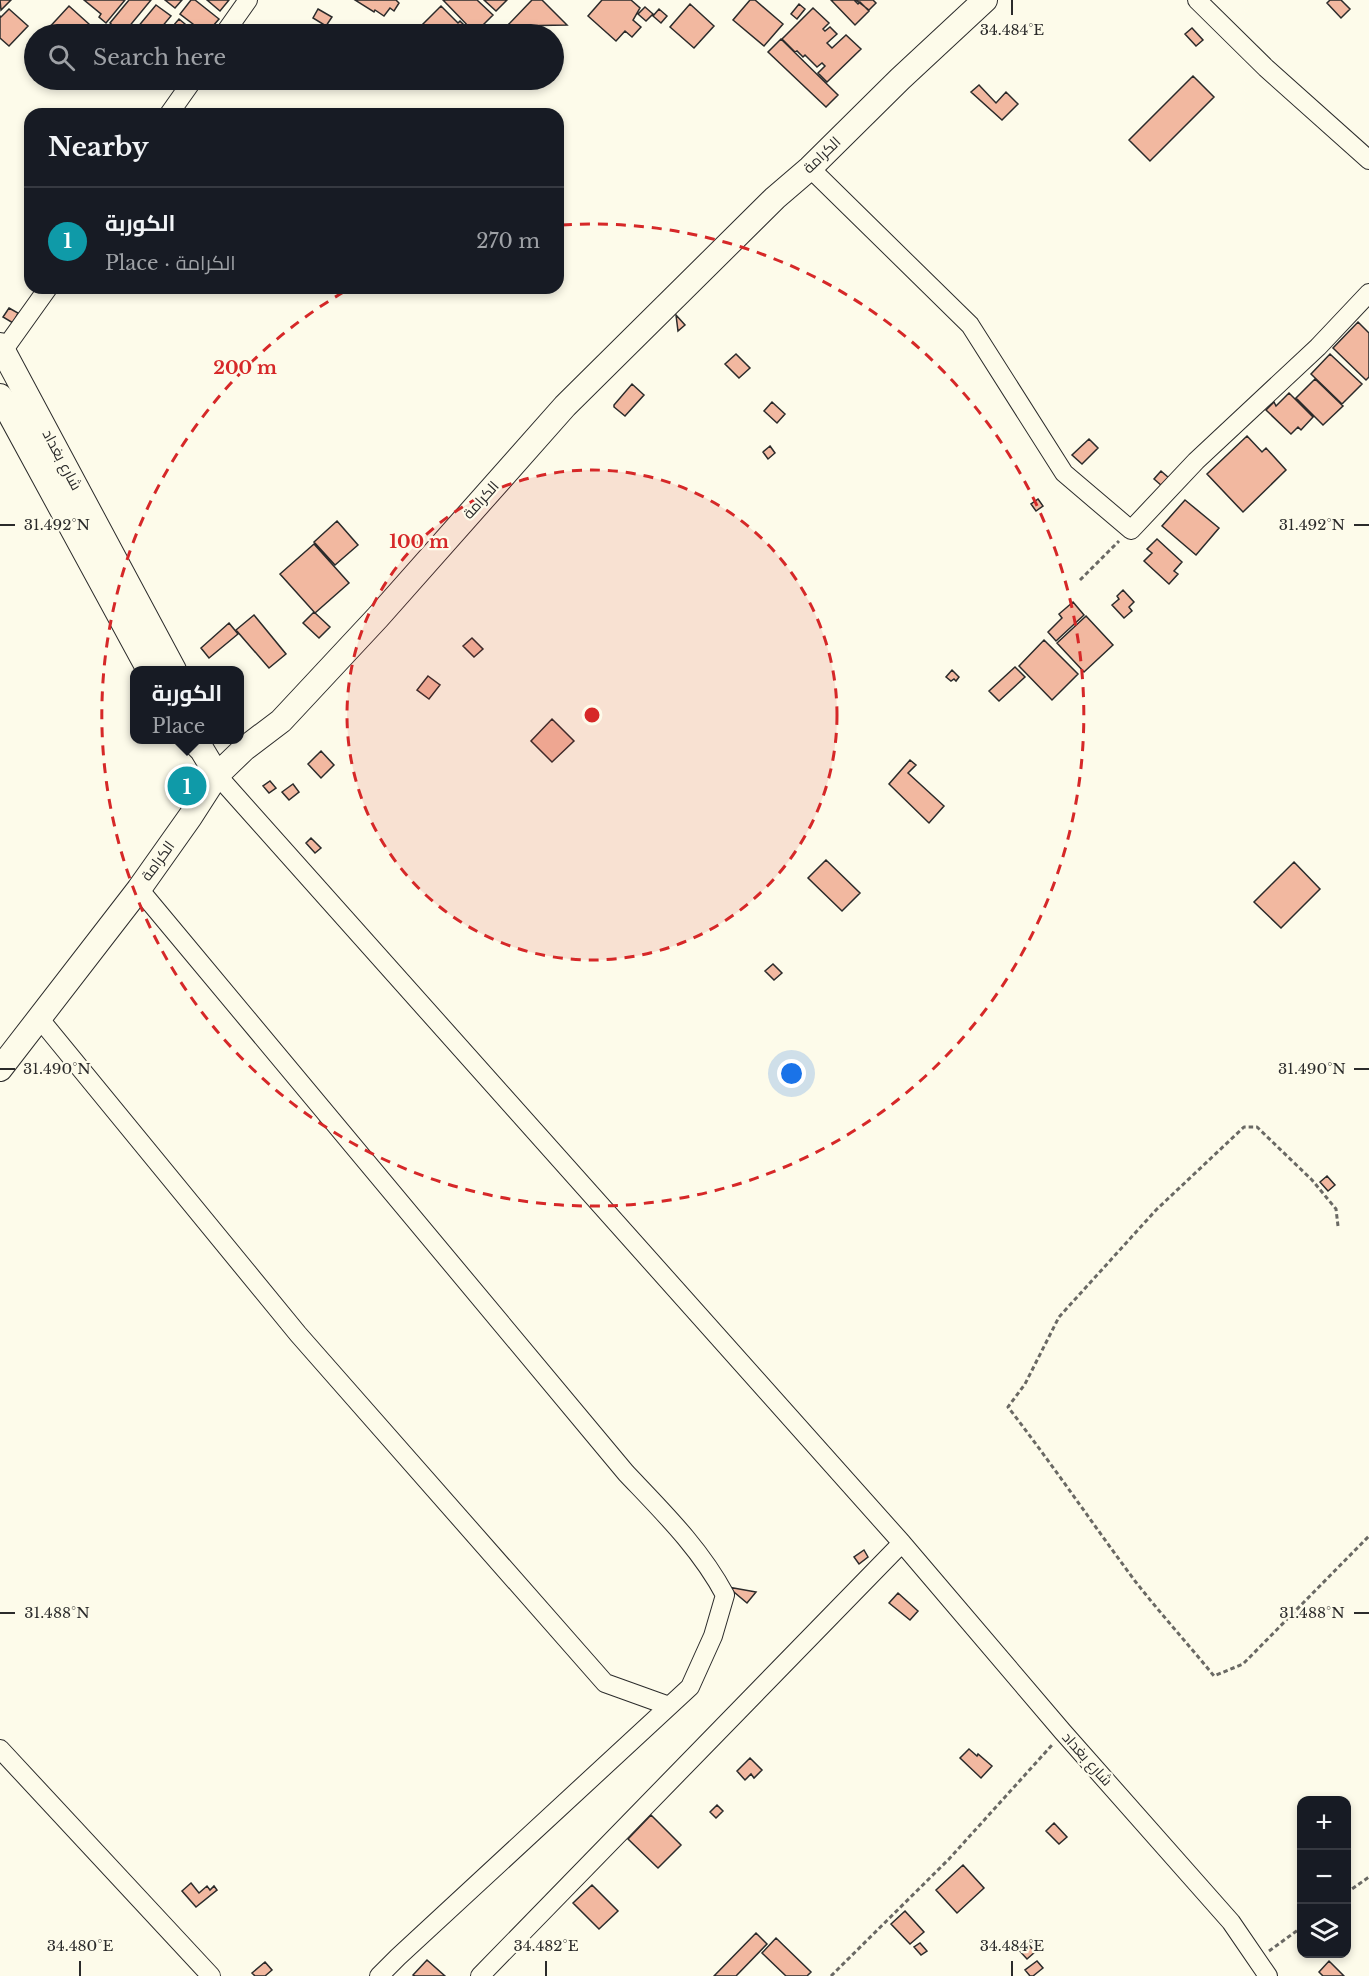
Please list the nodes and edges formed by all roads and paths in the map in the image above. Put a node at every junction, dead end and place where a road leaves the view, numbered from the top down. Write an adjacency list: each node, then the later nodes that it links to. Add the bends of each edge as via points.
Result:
1 (248, 0): 4 (street)
2 (985, 0): 8 (main road, الكرامة)
3 (1197, 0): 7 (street)
4 (231, 24)
5 (185, 90): 6 (street)
6 (173, 108)
7 (1369, 160)
8 (810, 168): 13 (street, via 970,325 1064,473); 18 (main road, الكرامة, via 566,406 281,721)
9 (1369, 293): 13 (street, via 1318,347 1196,461)
10 (43, 294): 11 (street)
11 (2, 348): 16 (main road, شارع بغداد)
12 (0, 396): 15 (main road, شارع بغداد)
13 (1131, 530): 14 (path)
14 (1080, 580)
15 (148, 666)
16 (172, 666)
17 (199, 744): 18 (main road)
18 (217, 775): 19 (main road, الكرامة); 24 (street, شارع بغداد)
19 (138, 888): 20 (main road, الكرامة); 25 (street, via 626,1473 712,1570 725,1595 713,1636 690,1686)
20 (39, 1018): 21 (main road, الكرامة); 25 (street, via 298,1334 605,1683)
21 (0, 1069)
22 (1338, 1226): 23 (path, via 1336,1209 1311,1180 1257,1127 1244,1127 1156,1210 1059,1317 1008,1407 1136,1581 1214,1676 1243,1664)
23 (1369, 1536)
24 (903, 1544): 26 (street, شارع بغداد); 34 (street)
25 (669, 1706): 33 (street)
26 (1063, 1732): 31 (street, شارع بغداد, via 1231,1922); 35 (path, via 949,1860)
27 (0, 1749): 32 (street)
28 (1369, 1876): 29 (path)
29 (1351, 1890)
30 (1297, 1931): 31 (path)
31 (1257, 1960): 36 (street, شارع بغداد)
32 (212, 1976)
33 (380, 1976)
34 (480, 1976)
35 (831, 1976)
36 (1268, 1976)

